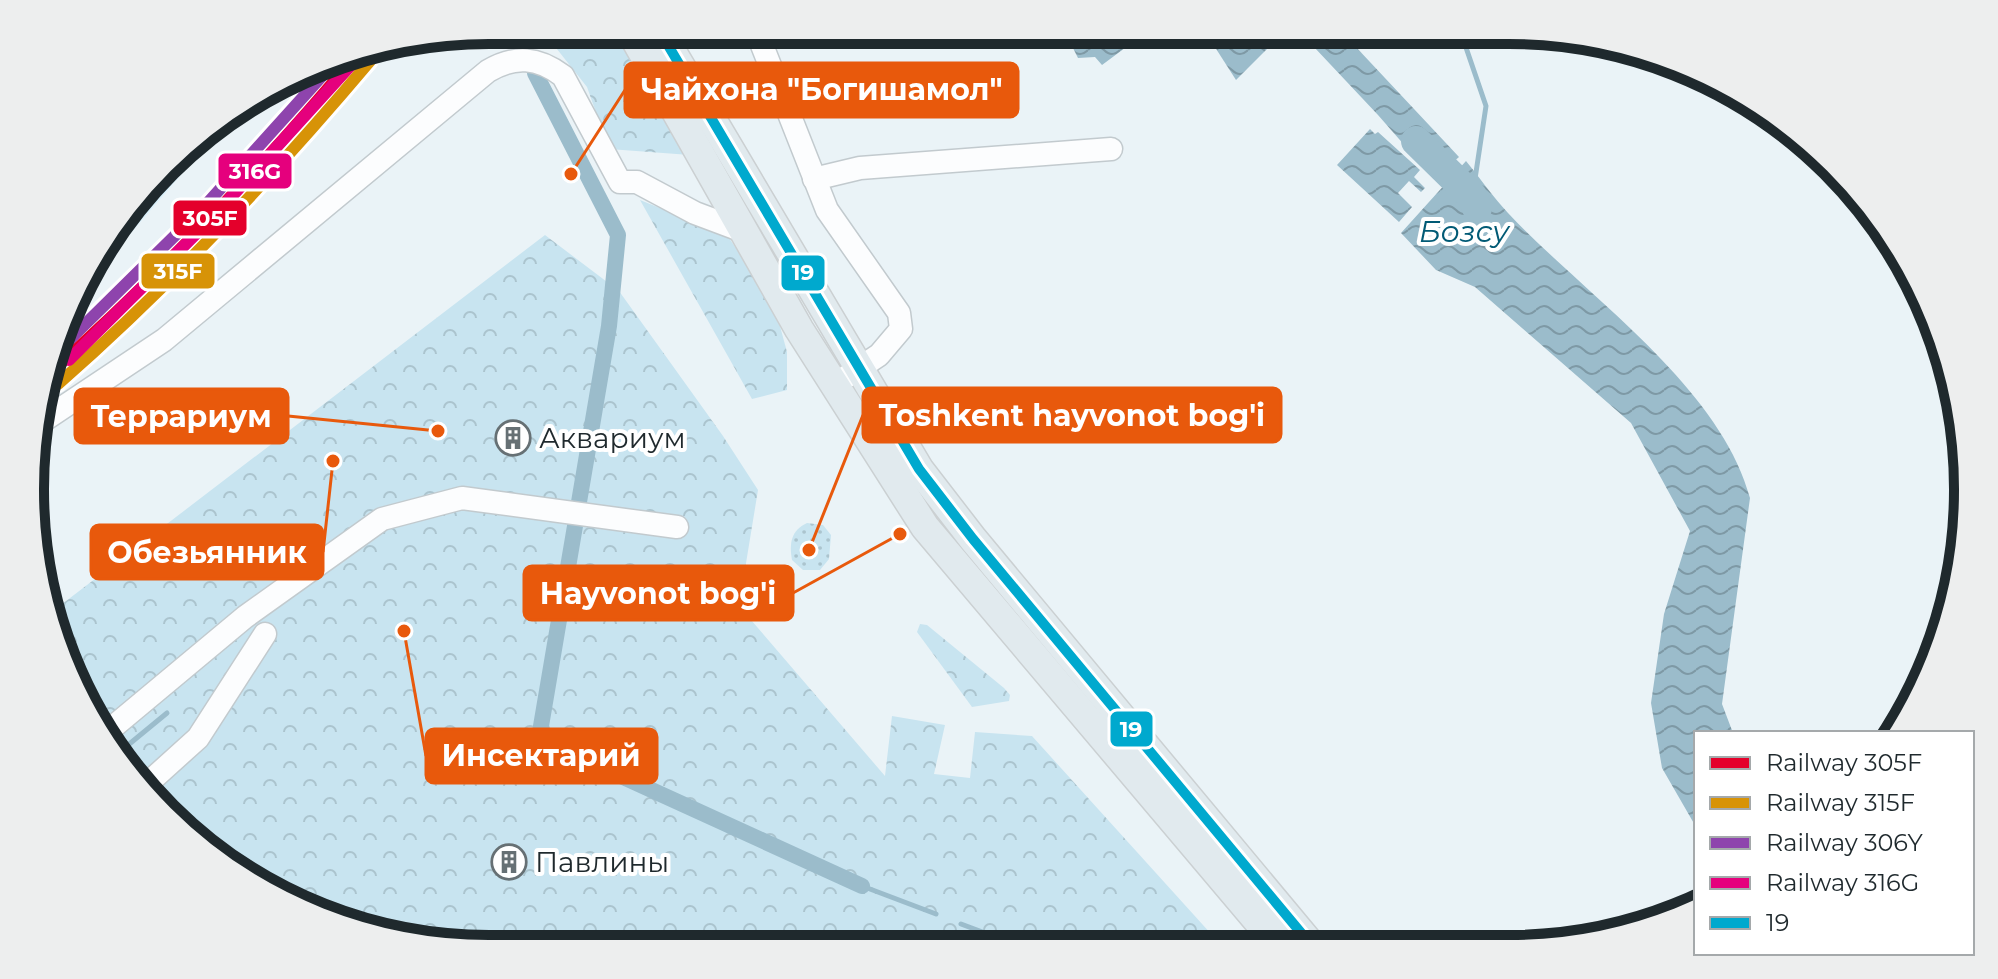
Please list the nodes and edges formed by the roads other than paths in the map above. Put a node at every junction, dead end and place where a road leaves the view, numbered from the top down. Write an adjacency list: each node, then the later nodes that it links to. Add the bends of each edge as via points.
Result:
1 (638, 44): 6 (main road)
2 (667, 44): 7 (main road)
3 (761, 44): 5 (street)
4 (1111, 149): 5 (street, via 860,168)
5 (814, 179): 7 (street, via 827,210 899,313 901,329)
6 (743, 231): 8 (main road); 9 (street, via 637,182 620,182 563,76 529,59 508,61 488,71 164,340)
7 (859, 370): 8 (street); 15 (main road, via 947,506)
8 (834, 385): 14 (main road, via 925,527)
9 (51, 415)
10 (677, 527): 12 (street, via 462,498 382,519 245,617)
11 (265, 634): 13 (street, via 198,738)
12 (113, 727)
13 (152, 780)
14 (1270, 935)
15 (1303, 935)

